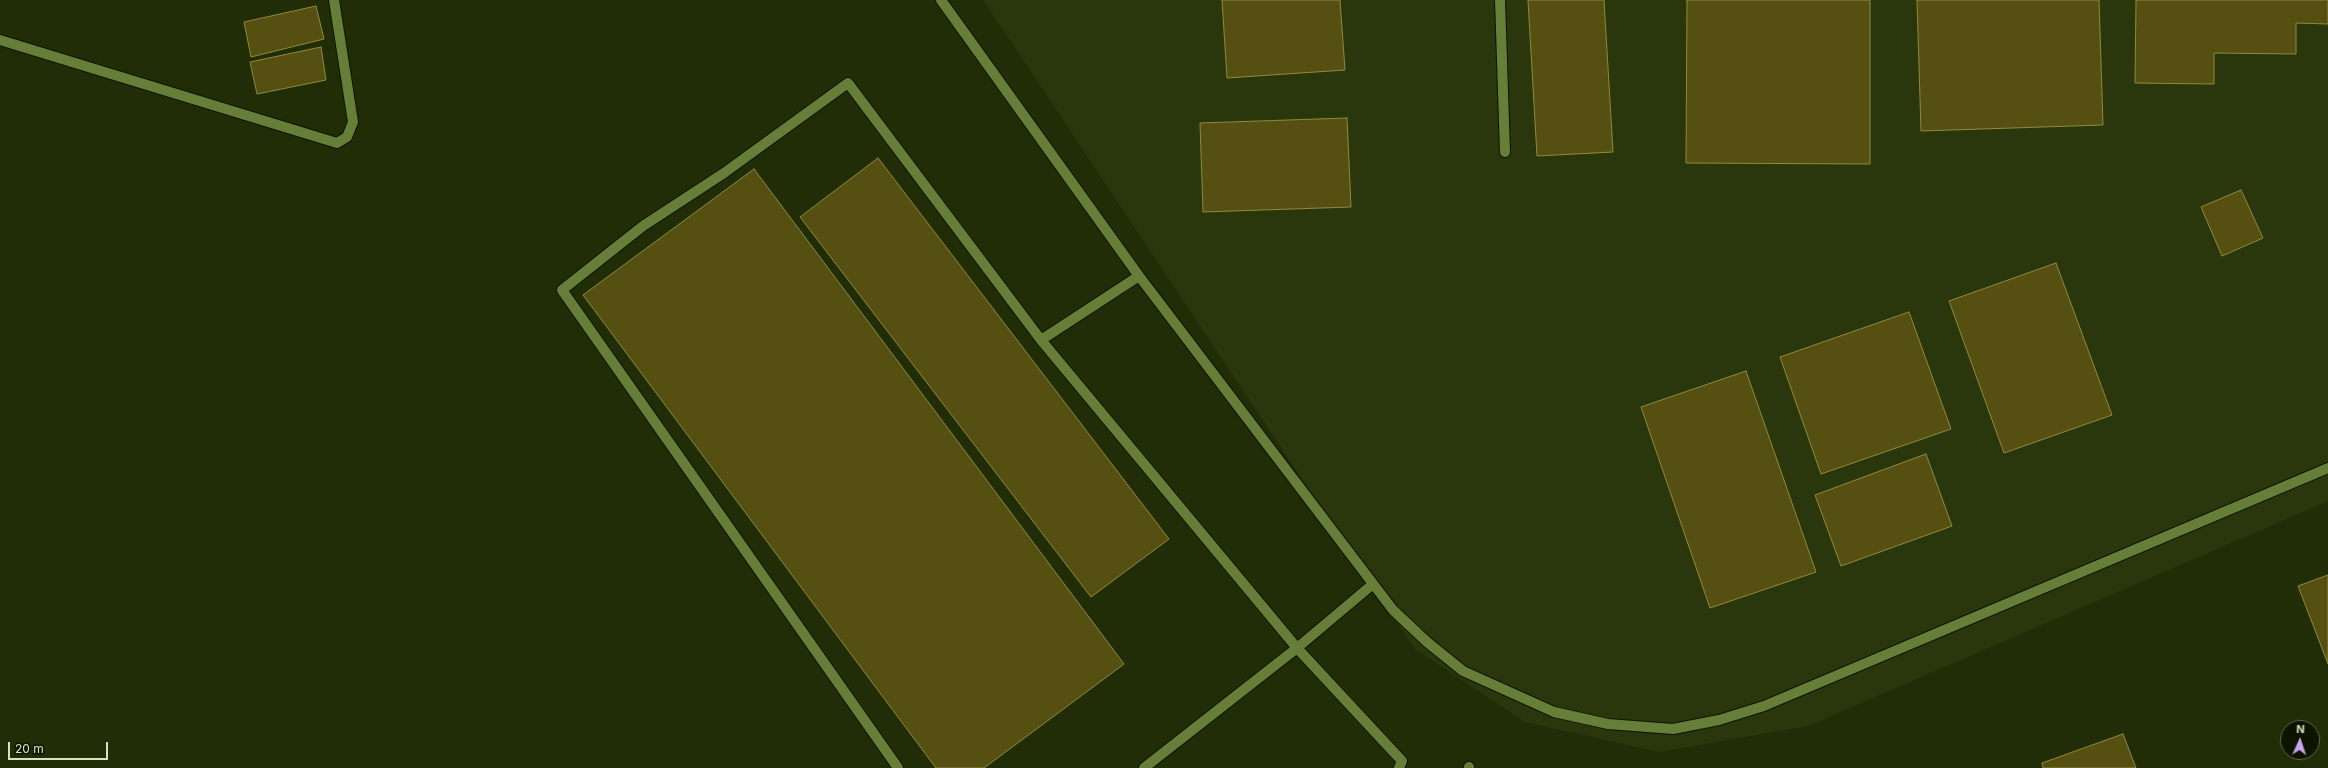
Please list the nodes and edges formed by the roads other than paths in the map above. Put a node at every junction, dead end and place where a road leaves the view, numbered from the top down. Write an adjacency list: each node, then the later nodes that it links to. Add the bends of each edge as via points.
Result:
1 (334, 0): 4 (lane, via 353,122 347,137 338,143)
2 (941, 0): 6 (lane)
3 (1500, 0): 5 (lane)
4 (0, 40)
5 (1505, 152)
6 (1139, 276): 7 (lane); 9 (lane)
7 (1041, 340): 10 (lane); 11 (lane, via 848,84 724,173 643,226 562,290)
8 (2328, 468): 9 (lane, via 1764,706 1719,720 1673,729 1608,724 1554,712 1463,671 1393,610)
9 (1373, 584): 10 (lane)
10 (1297, 648): 12 (lane); 13 (lane, via 1402,761)
11 (898, 768)
12 (1144, 768)
13 (1400, 768)

